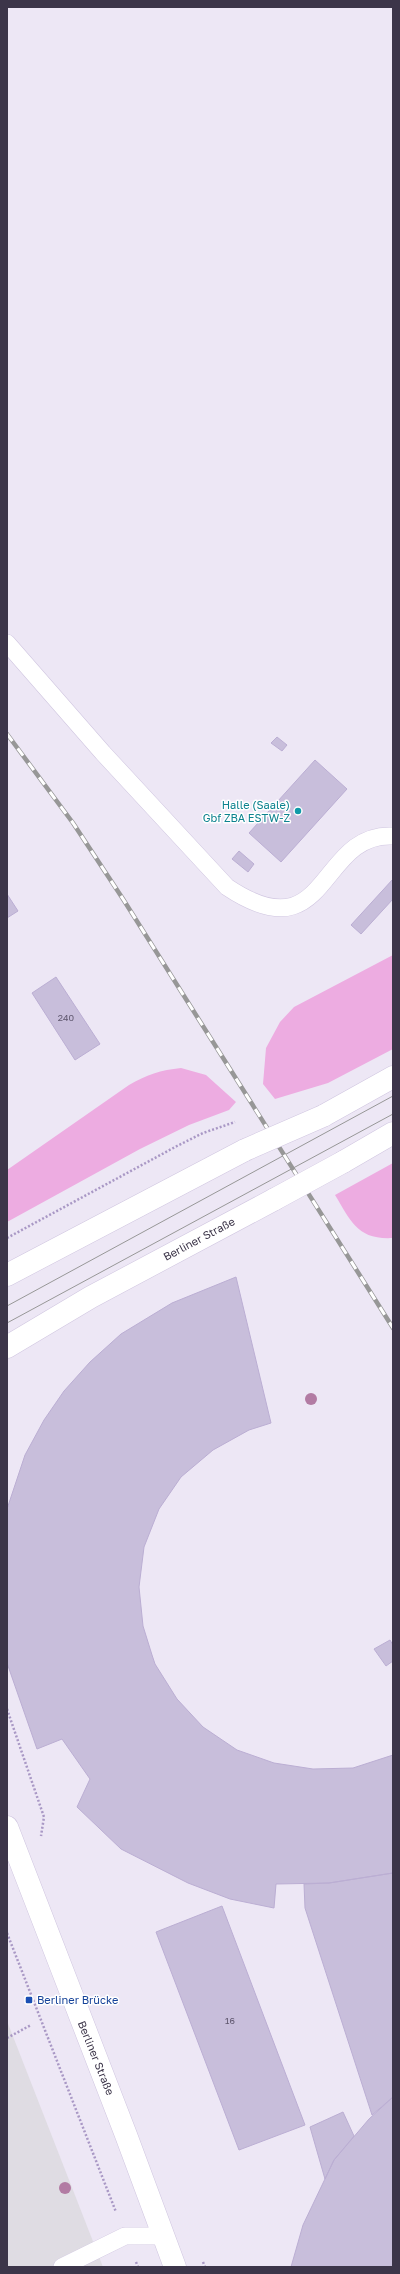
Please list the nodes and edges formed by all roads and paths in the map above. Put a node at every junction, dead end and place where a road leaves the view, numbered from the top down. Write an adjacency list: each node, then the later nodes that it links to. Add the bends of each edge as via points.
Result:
1 (7, 643): 2 (lane, via 102,753 228,887 248,901 285,909 305,901 348,854 364,842)
2 (393, 836)
3 (393, 1077): 7 (street, bridge, via 323,1116 246,1150)
4 (239, 1121): 6 (path, via 203,1133 177,1146)
5 (393, 1133): 8 (street, Berliner Straße, bridge, via 91,1297)
6 (7, 1238)
7 (7, 1275)
8 (7, 1347)
9 (7, 1709): 10 (path)
10 (44, 1817)
11 (7, 1827): 16 (street, Berliner Straße)
12 (7, 1933): 15 (path)
13 (31, 2025): 14 (path)
14 (7, 2038)
15 (125, 2236): 16 (lane); 17 (lane); 18 (path)
16 (163, 2236): 19 (street, Berliner Straße)
17 (62, 2267)
18 (138, 2267)
19 (175, 2267)

